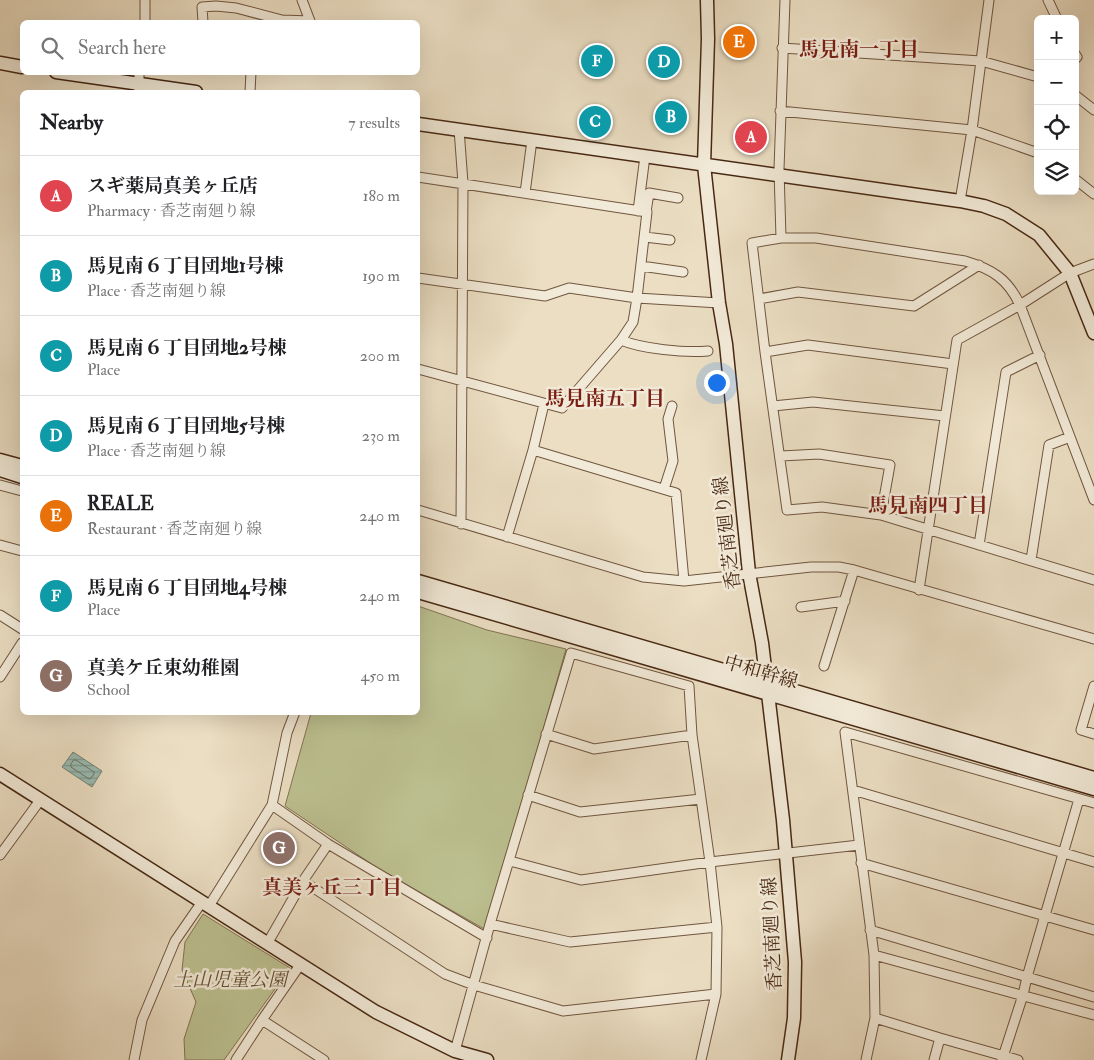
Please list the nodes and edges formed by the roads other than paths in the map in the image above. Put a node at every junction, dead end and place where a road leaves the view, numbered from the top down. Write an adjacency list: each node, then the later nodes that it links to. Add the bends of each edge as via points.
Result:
1 (145, 0): 9 (street)
2 (302, 0): 12 (street)
3 (708, 0): 32 (street, 香芝南廻り線)
4 (785, 0): 13 (street)
5 (989, 0): 14 (street)
6 (1048, 0): 8 (street)
7 (202, 4): 10 (street); 11 (street, via 236,8)
8 (1056, 15)
9 (145, 20)
10 (203, 20)
11 (282, 20)
12 (309, 20)
13 (782, 48): 14 (street); 25 (street)
14 (981, 61): 19 (street); 28 (street)
15 (0, 63): 16 (street)
16 (20, 66)
17 (79, 75): 20 (street)
18 (251, 75): 22 (street)
19 (1034, 76)
20 (139, 83): 21 (street)
21 (183, 90)
22 (250, 90)
23 (1079, 98): 24 (street)
24 (1094, 110)
25 (780, 111): 28 (street); 33 (street)
26 (420, 124): 27 (street)
27 (459, 130): 29 (street); 36 (street)
28 (972, 130): 30 (street); 40 (street)
29 (532, 140): 31 (street); 37 (street)
30 (1034, 152)
31 (645, 156): 32 (street); 41 (street)
32 (704, 165): 33 (street); 54 (street, 香芝南廻り線)
33 (780, 176): 40 (street); 43 (street)
34 (420, 177): 36 (street)
35 (1079, 182): 38 (street)
36 (463, 184): 37 (street); 51 (street)
37 (525, 193): 41 (street)
38 (1094, 194)
39 (678, 198): 41 (street, via 649,193)
40 (960, 201): 49 (street, via 1006,214 1039,235)
41 (642, 211): 42 (street, via 648,212)
42 (645, 237): 44 (street); 47 (street)
43 (781, 238): 46 (street, via 816,238); 53 (street, via 752,243)
44 (670, 240)
45 (1094, 264): 49 (street)
46 (979, 265): 53 (street, via 914,306 798,292); 55 (street, via 1006,281)
47 (641, 266): 48 (street); 52 (street)
48 (682, 272)
49 (1070, 273): 55 (street); 56 (street)
50 (420, 278): 51 (street)
51 (461, 285): 52 (street, via 544,296 569,288); 63 (street)
52 (637, 298): 54 (street); 57 (street, via 632,322)
53 (759, 299): 59 (street)
54 (719, 303): 89 (street, 香芝南廻り線)
55 (1020, 305): 60 (street); 61 (street, via 957,340)
56 (1094, 333)
57 (621, 340): 58 (street, via 675,351); 64 (street, via 562,408)
58 (708, 352)
59 (765, 352): 61 (street, via 808,345); 66 (street)
60 (1040, 355): 68 (street); 85 (street, via 1006,372)
61 (952, 364): 67 (street)
62 (420, 370): 63 (street)
63 (460, 381): 64 (street); 81 (street)
64 (544, 404): 69 (street)
65 (672, 406): 76 (street, via 668,419 673,461)
66 (773, 406): 67 (street, via 813,402); 70 (street)
67 (945, 416): 82 (street)
68 (1070, 438): 78 (street); 87 (street, via 1049,445)
69 (533, 450): 76 (street); 83 (street)
70 (781, 456): 80 (street, via 787,510 822,508); 80 (street, via 818,454 890,465)
71 (0, 460): 72 (street)
72 (20, 465)
73 (0, 470): 74 (street)
74 (20, 475)
75 (0, 485): 77 (street)
76 (664, 489): 91 (street, via 676,493)
77 (20, 490)
78 (1094, 500)
79 (420, 511): 81 (street)
80 (881, 516): 82 (street)
81 (460, 524): 83 (street)
82 (928, 529): 85 (street); 93 (street)
83 (507, 538): 91 (street, via 643,578)
84 (0, 544): 86 (street)
85 (979, 545): 87 (street)
86 (20, 550)
87 (1031, 560): 90 (street)
88 (854, 570): 89 (street, via 811,567); 93 (street); 95 (street)
89 (750, 573): 91 (street); 104 (street, 香芝南廻り線)
90 (1094, 580)
91 (684, 581)
92 (420, 582): 104 (street, 中和幹線)
93 (918, 590): 99 (street)
94 (420, 593): 104 (street, 中和幹線)
95 (845, 601): 96 (street); 101 (street)
96 (801, 607)
97 (0, 615): 98 (street)
98 (20, 628)
99 (1094, 639)
100 (20, 646): 102 (street)
101 (824, 666)
102 (0, 677)
103 (1094, 686): 107 (street, via 1081,730)
104 (767, 688): 110 (street, 中和幹線); 111 (street, 中和幹線); 121 (street, 香芝南廻り線)
105 (294, 715): 118 (street)
106 (546, 734): 108 (street, via 594,749); 108 (street, via 571,653 689,686); 113 (street)
107 (1094, 734)
108 (692, 735): 115 (street)
109 (0, 774): 114 (street)
110 (1094, 778)
111 (1094, 789)
112 (853, 790): 116 (street, via 845,732); 120 (street); 122 (street)
113 (528, 795): 115 (street, via 580,812); 124 (street)
114 (41, 799): 123 (street); 129 (street)
115 (701, 799): 125 (street)
116 (1080, 799): 117 (street); 122 (street)
117 (1094, 803)
118 (272, 805): 119 (street); 129 (street)
119 (328, 844): 128 (street); 135 (street)
120 (859, 844): 121 (street); 127 (street)
121 (786, 853): 125 (street); 155 (street, 香芝南廻り線, via 795,962 794,1018)
122 (1063, 853): 126 (street); 130 (street)
123 (0, 855)
124 (510, 861): 125 (street, via 581,880); 131 (street)
125 (710, 862): 132 (street)
126 (1094, 862)
127 (861, 863): 130 (street); 133 (street)
128 (303, 881): 136 (street); 140 (street, via 445,974)
129 (206, 904): 136 (street); 150 (street, via 175,941 142,1020)
130 (1045, 916): 134 (street); 139 (street)
131 (490, 924): 132 (street, via 570,942); 135 (street)
132 (717, 927): 141 (street)
133 (870, 930): 137 (street); 139 (street)
134 (1094, 930)
135 (486, 938): 140 (street)
136 (267, 944): 138 (street)
137 (874, 955): 142 (street); 145 (street)
138 (300, 965): 146 (street); 148 (street, via 376,1012)
139 (1027, 977): 142 (street); 143 (street)
140 (474, 985): 141 (street, via 563,1011); 148 (street)
141 (716, 994): 154 (street)
142 (1023, 995): 144 (street); 149 (street)
143 (1094, 997)
144 (1094, 1015)
145 (875, 1018): 147 (street); 156 (street)
146 (262, 1020): 151 (street); 152 (street)
147 (940, 1038): 149 (street); 157 (street)
148 (455, 1051): 153 (street)
149 (1003, 1058): 158 (street)
150 (134, 1060)
151 (236, 1060)
152 (324, 1060)
153 (488, 1060)
154 (701, 1060)
155 (788, 1060)
156 (866, 1060)
157 (934, 1060)
158 (1018, 1060)

